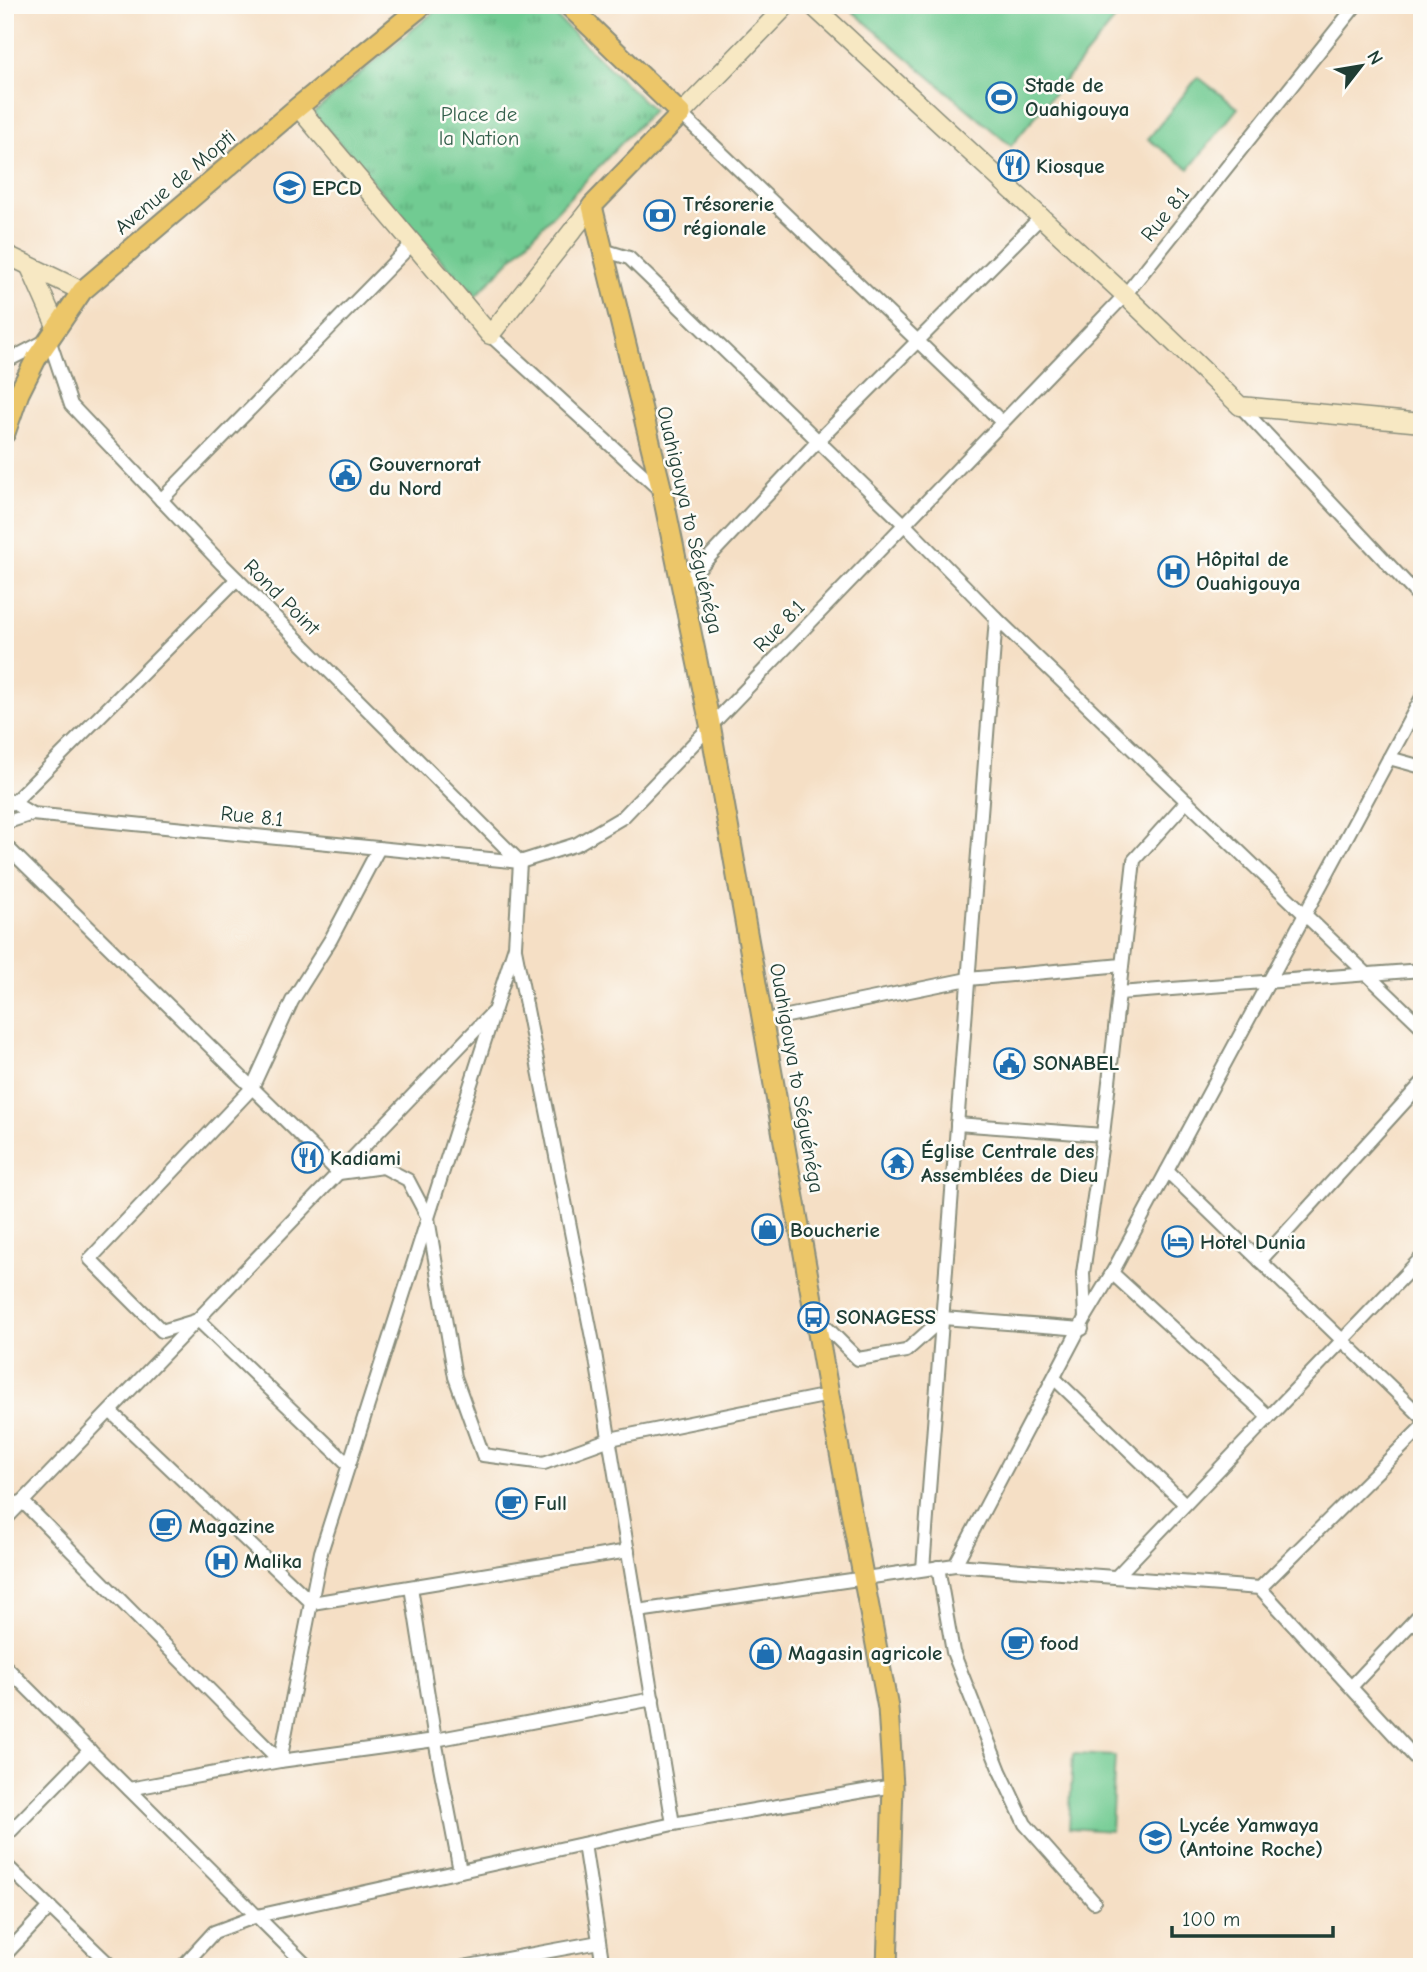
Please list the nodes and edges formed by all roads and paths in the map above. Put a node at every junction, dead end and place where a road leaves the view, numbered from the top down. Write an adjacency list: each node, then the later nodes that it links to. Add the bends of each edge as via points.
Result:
1 (423, 5): 6 (main road, Avenue de Mopti)
2 (568, 5): 7 (main road)
3 (787, 5): 7 (main road)
4 (812, 5): 9 (main road)
5 (1356, 5): 15 (street, Rue 8.1)
6 (298, 107): 10 (main road); 14 (main road, Avenue de Mopti)
7 (681, 114): 8 (main road); 18 (street)
8 (592, 206): 11 (main road, Ouahigouya to Séguénéga); 17 (main road)
9 (1041, 217): 15 (main road); 18 (street)
10 (413, 243): 17 (main road); 26 (street)
11 (603, 250): 24 (street, via 629,258); 25 (main road, Ouahigouya to Séguénéga)
12 (5, 254): 13 (main road)
13 (30, 267): 14 (main road); 16 (main road)
14 (82, 291): 16 (main road, Avenue de Mopti)
15 (1125, 295): 20 (main road); 21 (street, Rue 8.1)
16 (53, 333): 19 (street); 23 (main road, Avenue de Mopti, via 19,393); 26 (street, Rond Point, via 71,405)
17 (490, 335): 25 (street)
18 (917, 340): 21 (street); 24 (street)
19 (5, 362)
20 (1240, 406): 22 (main road); 30 (street)
21 (1002, 422): 27 (street, Rue 8.1)
22 (1422, 423)
23 (5, 433)
24 (818, 441): 27 (street); 29 (street)
25 (662, 491): 29 (main road, Ouahigouya to Séguénéga)
26 (161, 500): 28 (street, Rond Point)
27 (904, 524): 31 (street); 33 (street, Rue 8.1)
28 (237, 579): 36 (street); 42 (street, Rond Point)
29 (682, 586): 33 (main road, Ouahigouya to Séguénéga)
30 (1422, 600)
31 (996, 618): 37 (street); 48 (street)
32 (1422, 697): 34 (street)
33 (710, 724): 42 (street, Rue 8.1, via 623,817 578,844); 52 (main road, Ouahigouya to Séguénéga)
34 (1389, 758): 35 (street); 43 (street)
35 (1422, 767)
36 (9, 801): 38 (street, Rue 8.1)
37 (1187, 801): 43 (street); 45 (street, via 1134,860)
38 (32, 814): 39 (street, Rue 8.1); 41 (street, Rue 8.1)
39 (5, 823)
40 (5, 845): 55 (street)
41 (379, 848): 42 (street, Rue 8.1); 55 (street, via 292,1001)
42 (520, 862): 44 (street)
43 (1306, 914): 47 (street); 49 (street)
44 (515, 946): 51 (street); 75 (street)
45 (1122, 965): 48 (street); 50 (street)
46 (1422, 970): 47 (street)
47 (1368, 975): 49 (street); 53 (street)
48 (968, 979): 52 (street); 56 (street)
49 (1269, 981): 50 (street); 58 (street)
50 (1119, 993): 57 (street)
51 (494, 1010): 59 (street); 60 (street)
52 (763, 1021): 64 (main road, Ouahigouya to Séguénéga)
53 (1422, 1027)
54 (1422, 1083): 62 (street)
55 (252, 1088): 59 (street); 66 (street, via 90,1259 162,1331)
56 (957, 1124): 57 (street); 65 (street)
57 (1103, 1135): 67 (street, via 1083,1273)
58 (1167, 1171): 62 (street); 63 (street)
59 (339, 1173): 60 (street, via 383,1167 408,1180); 66 (street)
60 (428, 1218): 75 (street, via 455,1377 483,1455 544,1463); 76 (street)
61 (1422, 1256): 68 (street)
62 (1260, 1261): 68 (street)
63 (1112, 1273): 67 (street); 72 (street)
64 (816, 1316): 65 (street, via 858,1359 906,1351); 70 (main road, Ouahigouya to Séguénéga)
65 (943, 1318): 67 (street); 84 (street)
66 (198, 1320): 71 (street); 76 (street)
67 (1084, 1323): 69 (street)
68 (1340, 1340): 72 (street); 73 (street)
69 (1055, 1379): 78 (street); 82 (street)
70 (829, 1395): 75 (street); 86 (main road, Ouahigouya to Séguénéga)
71 (111, 1412): 77 (street); 89 (street)
72 (1268, 1416): 78 (street)
73 (1422, 1418)
74 (1422, 1427): 88 (street)
75 (610, 1439): 81 (street)
76 (349, 1465): 89 (street, via 321,1552)
77 (23, 1502): 79 (street); 80 (street); 97 (street)
78 (1185, 1503): 85 (street)
79 (5, 1505)
80 (5, 1520)
81 (628, 1551): 87 (street); 90 (street)
82 (955, 1565): 83 (street); 85 (street)
83 (938, 1567): 84 (street); 106 (street, via 953,1652 1000,1771 1025,1824)
84 (923, 1570): 86 (street)
85 (1115, 1577): 88 (street)
86 (863, 1578): 90 (street); 99 (main road, Ouahigouya to Séguénéga, via 888,1708)
87 (411, 1587): 89 (street); 95 (street)
88 (1260, 1588): 93 (street)
89 (312, 1603): 97 (street)
90 (638, 1611): 94 (street)
91 (1422, 1612): 93 (street)
92 (5, 1665): 96 (street)
93 (1351, 1687): 98 (street)
94 (653, 1699): 95 (street); 101 (street)
95 (435, 1740): 97 (street); 105 (street)
96 (90, 1750): 100 (street); 102 (street)
97 (281, 1761): 100 (street)
98 (1422, 1765)
99 (894, 1786): 101 (street); 116 (main road, Ouahigouya to Séguénéga)
100 (129, 1789): 108 (street)
101 (673, 1824): 103 (street)
102 (5, 1837)
103 (584, 1844): 105 (street); 109 (street)
104 (5, 1864): 107 (street)
105 (460, 1871): 108 (street)
106 (1094, 1902)
107 (50, 1907): 110 (street); 111 (street)
108 (257, 1916): 112 (street, via 214,1932); 113 (street)
109 (599, 1942): 114 (street); 115 (street)
110 (5, 1955)
111 (112, 1967)
112 (182, 1967)
113 (308, 1967)
114 (463, 1967)
115 (603, 1967)
116 (887, 1967)

